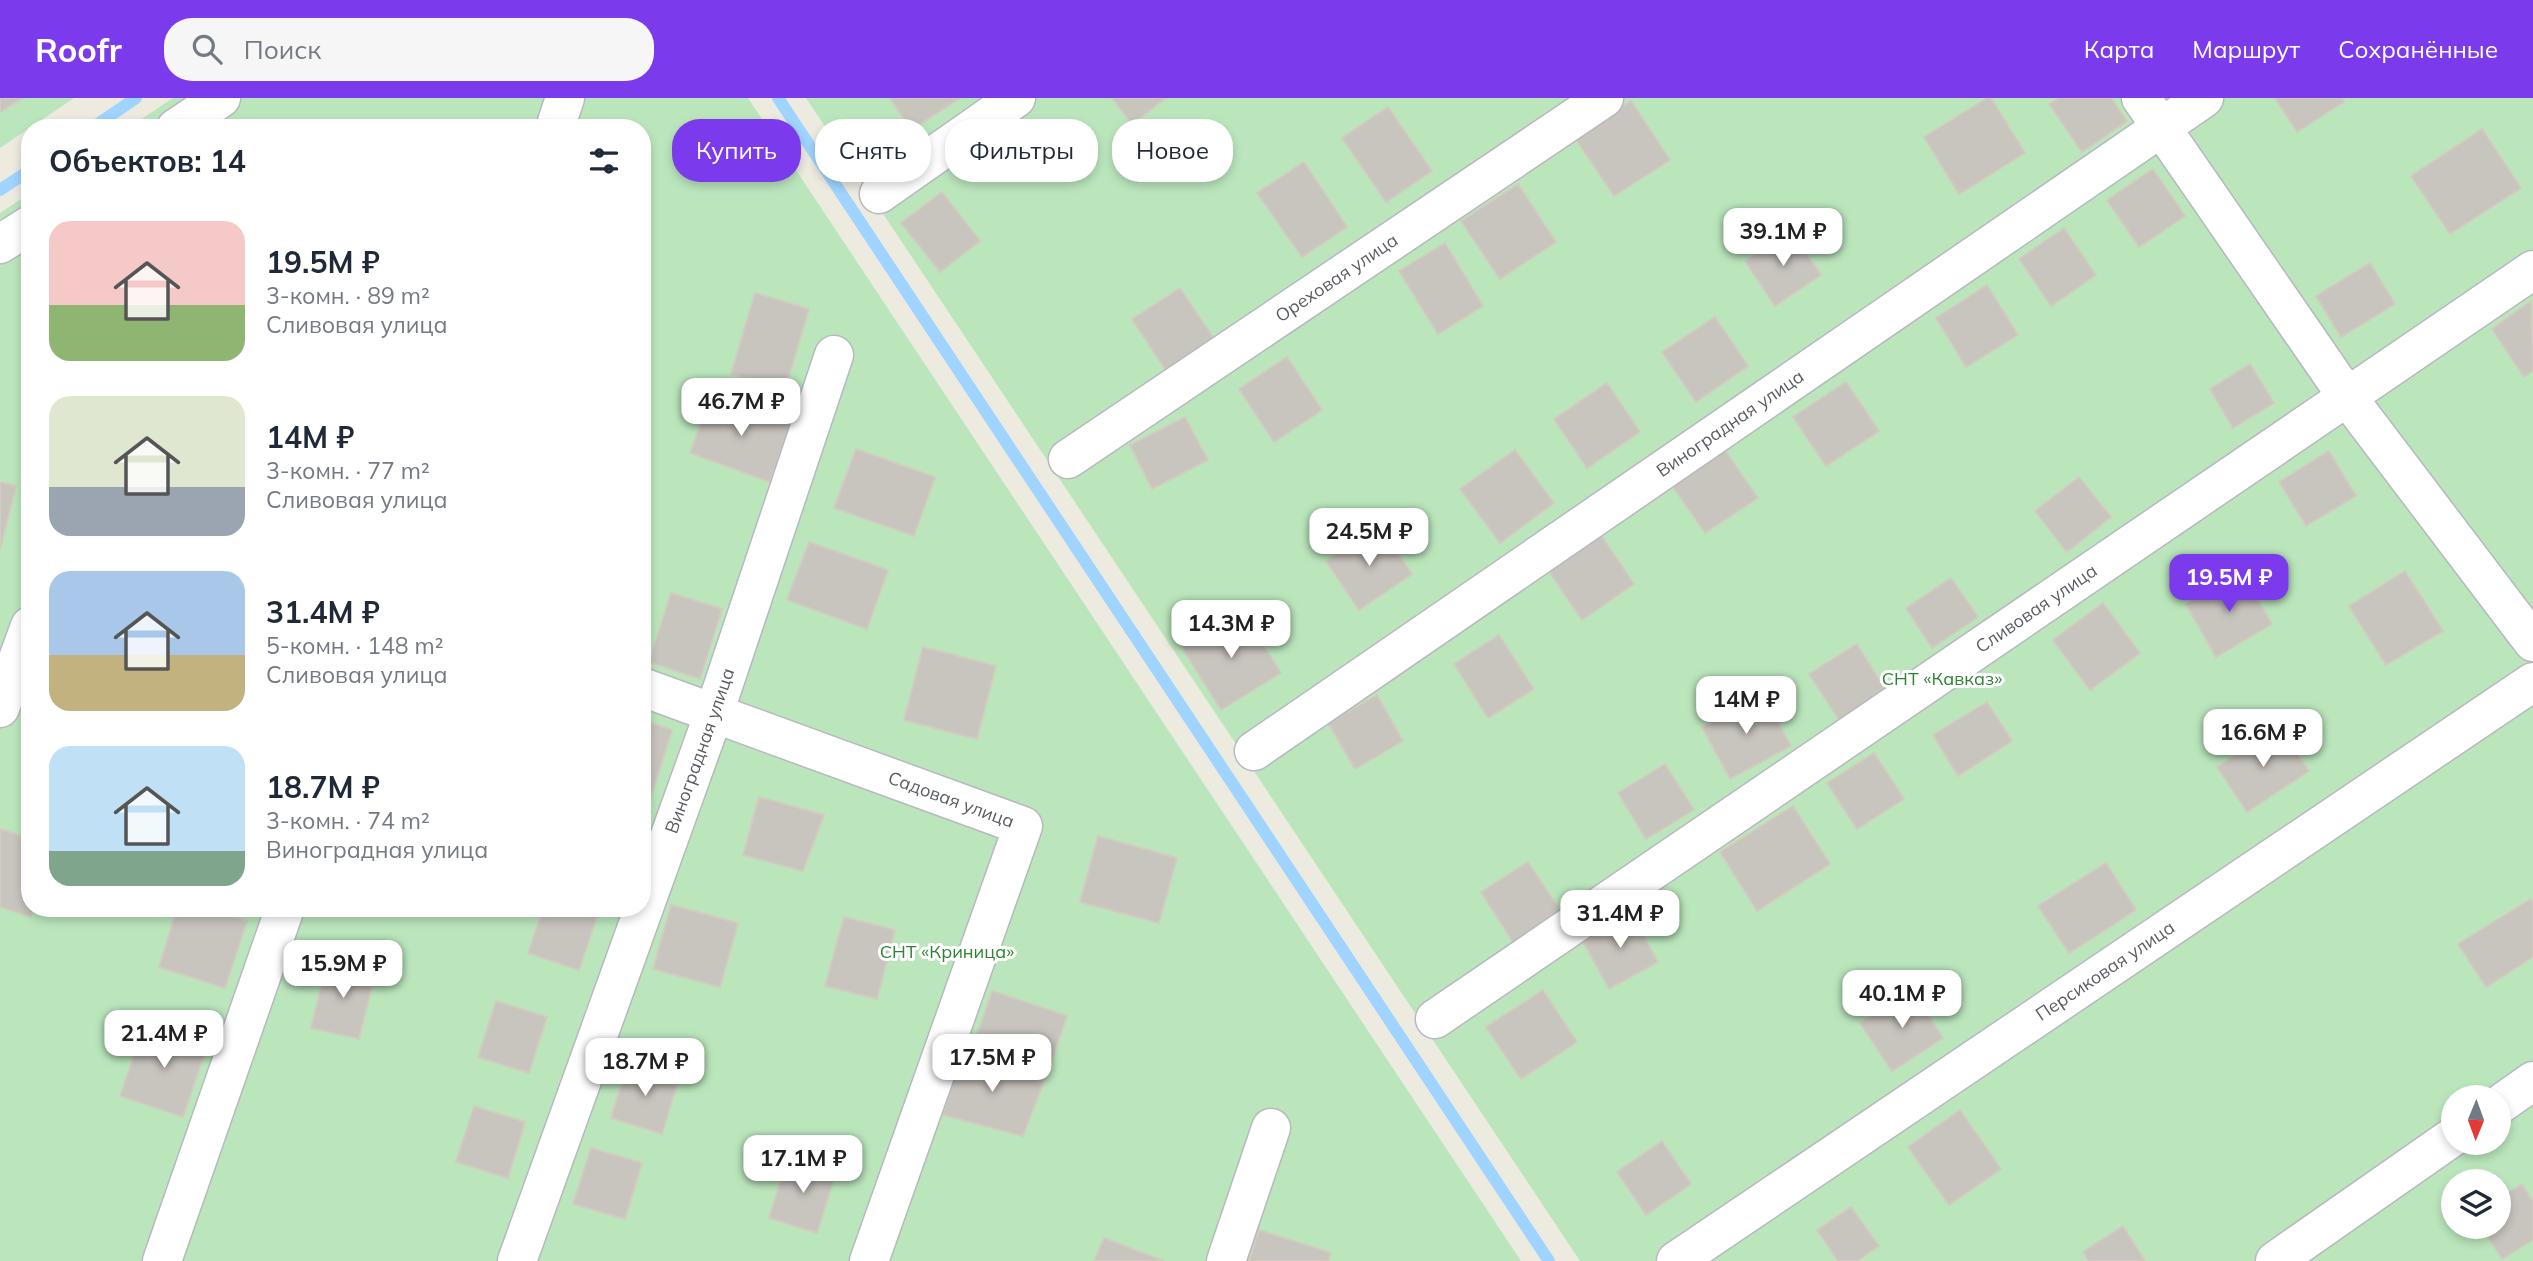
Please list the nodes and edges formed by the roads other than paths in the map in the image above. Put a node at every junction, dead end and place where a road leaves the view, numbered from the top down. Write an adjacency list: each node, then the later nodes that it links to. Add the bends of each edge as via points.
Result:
1 (565, 98): 6 (street)
2 (1016, 98): 7 (street)
3 (1604, 98): 13 (street, Ореховая улица)
4 (2204, 98): 5 (street, Виноградная улица)
5 (2152, 113): 12 (street); 20 (street, Виноградная улица)
6 (558, 119)
7 (879, 194)
8 (21, 231): 9 (street)
9 (0, 244)
10 (2533, 270): 12 (street, Сливовая улица)
11 (834, 355): 19 (street, Виноградная улица)
12 (2348, 398): 14 (street); 24 (street, Сливовая улица)
13 (1068, 459)
14 (2533, 642)
15 (21, 651): 18 (street)
16 (2533, 682): 33 (street, Персиковая улица)
17 (651, 690): 19 (street, Садовая улица)
18 (0, 708)
19 (714, 713): 21 (street, Виноградная улица); 31 (street, Садовая улица, via 1023,826)
20 (1254, 751)
21 (651, 888)
22 (282, 917): 29 (street)
23 (641, 917): 30 (street, Виноградная улица)
24 (1435, 1020)
25 (2533, 1081): 26 (street)
26 (2511, 1097)
27 (1271, 1128): 32 (street)
28 (2441, 1145): 34 (street)
29 (162, 1261)
30 (517, 1261)
31 (869, 1261)
32 (1226, 1261)
33 (1676, 1261)
34 (2275, 1261)

